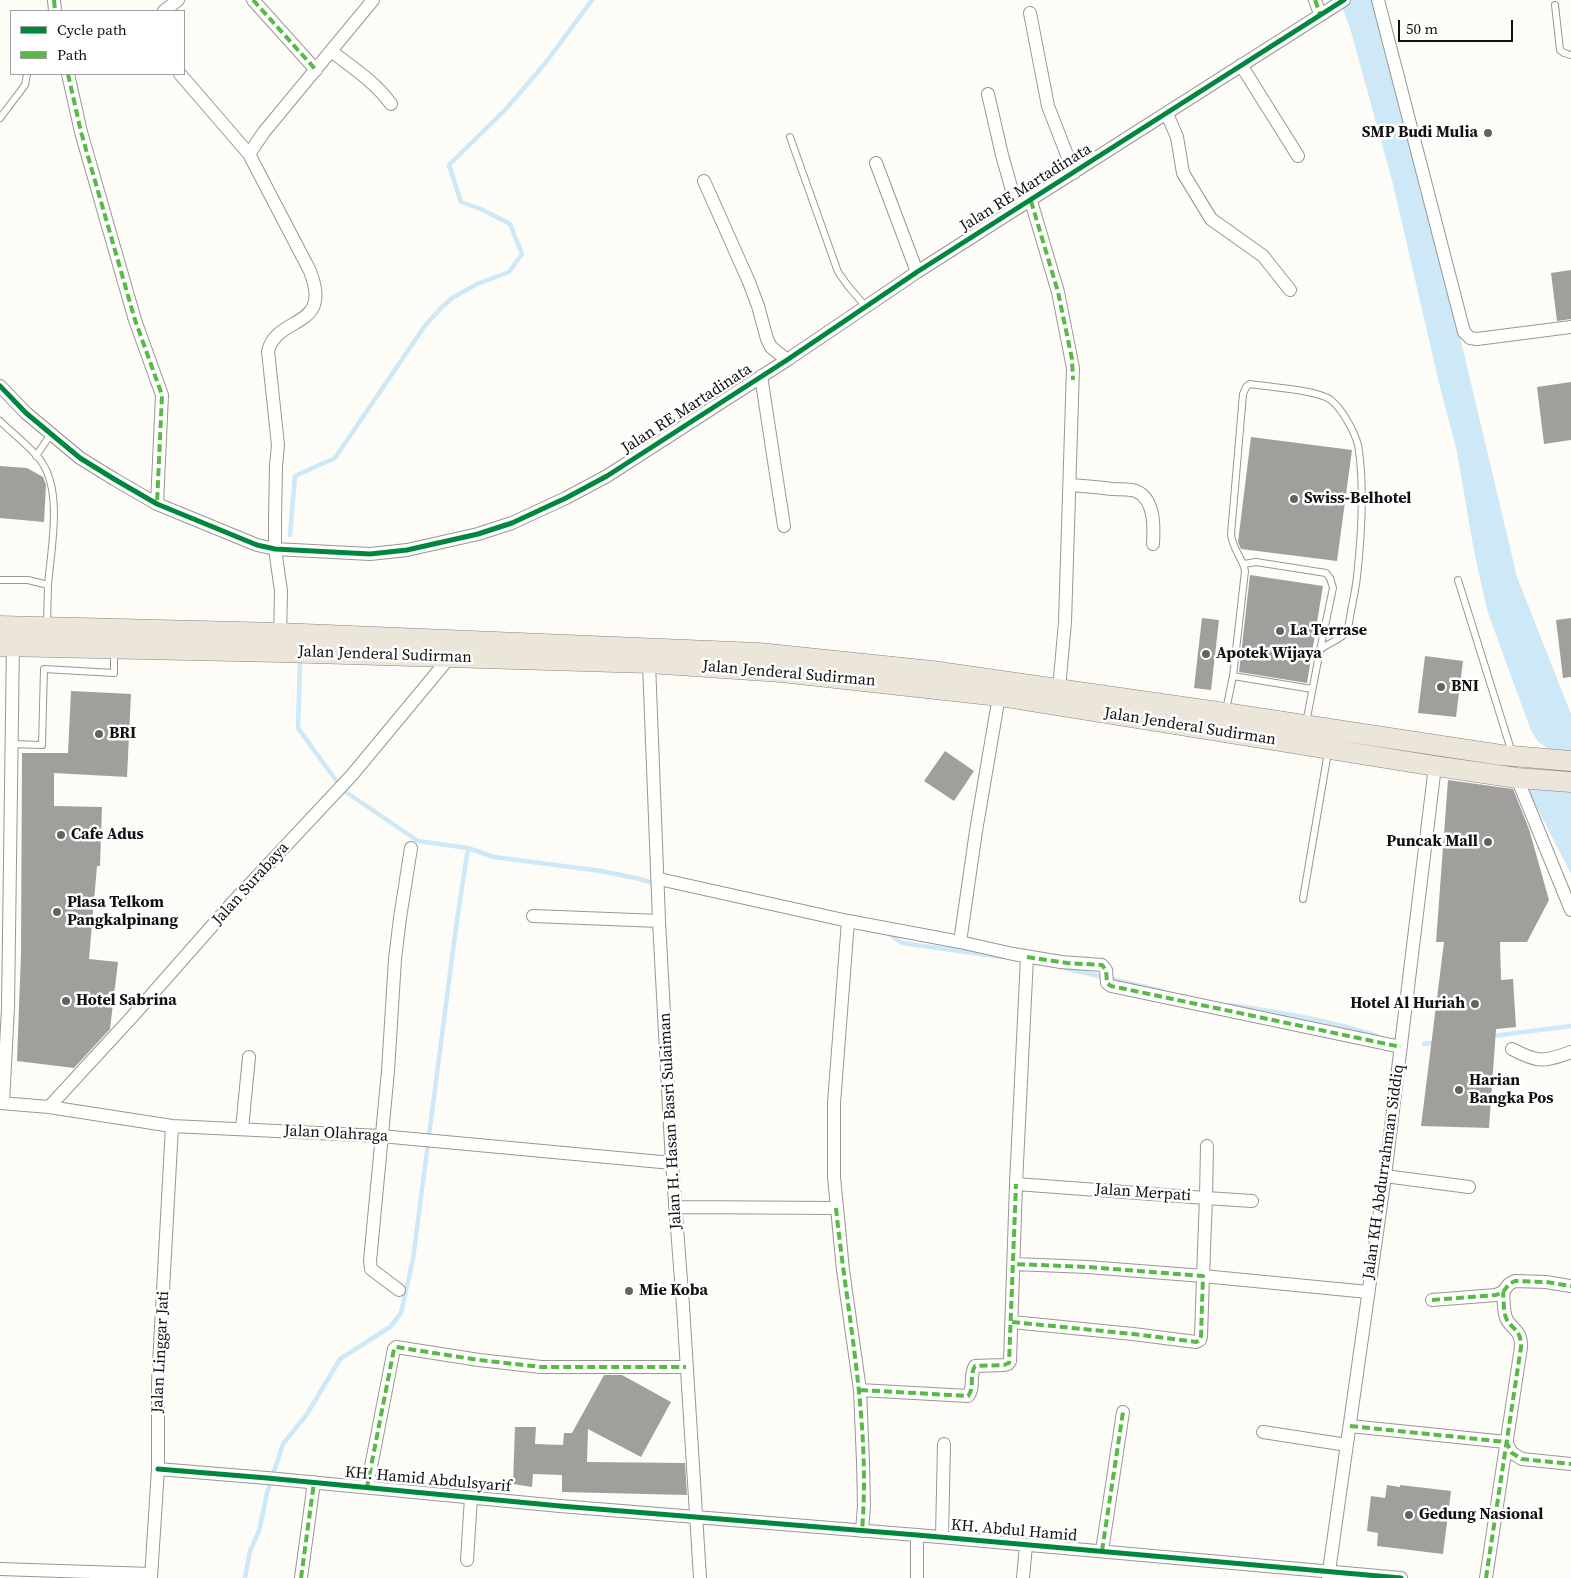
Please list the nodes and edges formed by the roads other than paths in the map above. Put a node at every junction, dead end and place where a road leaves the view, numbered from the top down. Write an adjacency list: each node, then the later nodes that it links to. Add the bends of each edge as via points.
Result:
1 (178, 0): 8 (street)
2 (253, 0): 14 (street)
3 (373, 0): 11 (street)
4 (1315, 0): 10 (street)
5 (1378, 0): 33 (street, via 1464,332 1477,339)
6 (1340, 2): 10 (street, Jalan RE Martadinata)
7 (1555, 5): 12 (lane, via 1560,50)
8 (165, 10)
9 (1030, 13): 26 (street, via 1048,106)
10 (1320, 14): 13 (street, Jalan RE Martadinata)
11 (331, 51): 14 (street); 19 (street, via 369,79)
12 (1571, 55)
13 (1241, 65): 20 (street, Jalan RE Martadinata); 24 (street)
14 (316, 70): 23 (street)
15 (27, 75): 21 (lane, via 25,85)
16 (68, 75): 41 (street, via 81,132 136,320 162,395)
17 (181, 75): 23 (street)
18 (988, 94): 29 (street)
19 (391, 104)
20 (1166, 114): 26 (street, Jalan RE Martadinata); 31 (street, via 1177,136 1183,173 1211,219 1263,256)
21 (0, 118)
22 (790, 137): 32 (lane, via 838,272)
23 (249, 154): 44 (street, via 316,286 310,314 276,336 268,351 278,445)
24 (1298, 156)
25 (876, 163): 30 (street)
26 (1074, 173): 28 (street, Jalan RE Martadinata)
27 (704, 181): 34 (street, via 749,282 771,347)
28 (1031, 201): 29 (street, Jalan RE Martadinata); 40 (street, via 1058,292 1072,359)
29 (1017, 208): 30 (street, Jalan RE Martadinata)
30 (917, 272): 32 (street, Jalan RE Martadinata)
31 (1290, 290)
32 (866, 307): 34 (street, Jalan RE Martadinata)
33 (1571, 327)
34 (787, 360): 35 (street, Jalan RE Martadinata)
35 (761, 376): 42 (street); 44 (street, Jalan RE Martadinata, via 607,476 512,523 407,550 370,554)
36 (0, 386): 38 (street, Jalan RE Martadinata)
37 (0, 421): 39 (lane)
38 (51, 434): 39 (lane); 41 (street, Jalan RE Martadinata, via 80,458)
39 (36, 456): 48 (lane, via 50,478 55,501)
40 (1070, 485): 43 (street, via 1130,490 1140,494 1151,511); 58 (street, via 1065,622)
41 (157, 504): 44 (street, Jalan RE Martadinata, via 257,545)
42 (784, 526)
43 (1153, 544)
44 (275, 549): 51 (street, via 281,591)
45 (1244, 564): 54 (lane, via 1256,562 1326,573 1332,588); 54 (lane, via 1232,544 1231,534 1246,387 1250,384 1318,394 1332,400 1345,418 1359,449 1361,498 1356,578 1348,630); 57 (lane, via 1245,580)
46 (0, 580): 48 (lane, via 28,580)
47 (1458, 580): 65 (lane)
48 (48, 585): 50 (lane)
49 (7, 626): 50 (highway, Jalan Jenderal Sudirman); 52 (street)
50 (47, 627): 51 (highway, Jalan Jenderal Sudirman)
51 (279, 642): 53 (highway, Jalan Jenderal Sudirman); 55 (highway, Jalan Jenderal Sudirman); 58 (highway, Jalan Jenderal Sudirman, via 759,653)
52 (7, 646): 53 (highway, Jalan Jenderal Sudirman); 63 (street)
53 (114, 648): 63 (lane, via 114,673 44,669 42,745)
54 (1320, 650): 59 (lane)
55 (449, 658): 56 (highway, Jalan Jenderal Sudirman); 84 (street, Jalan Surabaya, via 352,775)
56 (650, 663): 60 (highway, Jalan Jenderal Sudirman, via 781,672); 71 (street, Jalan H. Hasan Basri Sulaiman)
57 (1233, 676): 59 (lane); 61 (lane)
58 (1058, 689): 61 (highway, Jalan Jenderal Sudirman)
59 (1312, 689): 62 (lane)
60 (999, 696): 61 (highway, Jalan Jenderal Sudirman); 77 (street)
61 (1224, 723): 62 (highway, Jalan Jenderal Sudirman); 64 (highway, Jalan Jenderal Sudirman)
62 (1306, 725): 65 (highway, Jalan Jenderal Sudirman)
63 (11, 744): 83 (street, via 8,1008)
64 (1329, 750): 67 (highway, Jalan Jenderal Sudirman); 72 (lane)
65 (1514, 757): 66 (highway, Jalan Jenderal Sudirman)
66 (1571, 761)
67 (1436, 766): 68 (highway, Jalan Jenderal Sudirman); 79 (street, Jalan KH Abdurrahman Siddiq)
68 (1526, 779): 69 (highway, Jalan Jenderal Sudirman); 73 (street)
69 (1571, 782)
70 (411, 848): 87 (street, via 400,918)
71 (659, 884): 75 (street, Jalan H. Hasan Basri Sulaiman); 76 (street)
72 (1303, 899)
73 (1571, 910)
74 (533, 916): 75 (street)
75 (660, 921): 89 (street, Jalan H. Hasan Basri Sulaiman)
76 (847, 925): 77 (street); 96 (street, via 834,1103)
77 (960, 942): 78 (street)
78 (1026, 962): 79 (street, via 1098,964 1104,966 1107,983 1111,986); 91 (street)
79 (1401, 1047): 90 (street, Jalan KH Abdurrahman Siddiq)
80 (1512, 1050): 81 (street, via 1538,1060)
81 (1571, 1052)
82 (249, 1057): 86 (street)
83 (2, 1103): 84 (street, Jalan Olahraga)
84 (49, 1107): 85 (street, Jalan Olahraga)
85 (172, 1126): 86 (street, Jalan Olahraga); 114 (street, Jalan Linggar Jati, via 158,1382)
86 (242, 1129): 87 (street, Jalan Olahraga)
87 (382, 1136): 89 (street, Jalan Olahraga); 100 (street, via 370,1265)
88 (1207, 1146): 93 (street)
89 (672, 1163): 95 (street, Jalan H. Hasan Basri Sulaiman)
90 (1385, 1176): 92 (street); 101 (street, Jalan KH Abdurrahman Siddiq)
91 (1016, 1184): 93 (street, Jalan Merpati); 97 (street)
92 (1469, 1187)
93 (1206, 1198): 94 (street); 98 (street, Jalan Merpati)
94 (1252, 1201)
95 (675, 1207): 96 (street); 105 (street, Jalan H. Hasan Basri Sulaiman)
96 (836, 1208): 106 (street)
97 (1014, 1264): 98 (street); 104 (street)
98 (1203, 1276): 101 (street); 104 (street, Jalan Merpati, via 1201,1336 1196,1342)
99 (1571, 1286): 102 (street, via 1515,1281)
100 (399, 1290)
101 (1368, 1292): 108 (street, Jalan KH Abdurrahman Siddiq)
102 (1503, 1292): 103 (street); 110 (street, via 1506,1318 1521,1338)
103 (1432, 1300)
104 (1012, 1322): 106 (street, via 1009,1363 975,1366 968,1396)
105 (686, 1367): 116 (street, via 541,1368 396,1347); 118 (street, Jalan H. Hasan Basri Sulaiman)
106 (860, 1390): 119 (street, via 864,1480)
107 (1123, 1412): 123 (street)
108 (1350, 1426): 110 (street); 112 (street, Jalan KH Abdurrahman Siddiq)
109 (1263, 1432): 112 (street)
110 (1506, 1442): 113 (street, via 1517,1457); 133 (street)
111 (944, 1444): 121 (street)
112 (1347, 1445): 126 (street, Jalan KH Abdurrahman Siddiq)
113 (1571, 1464)
114 (158, 1469): 115 (street, KH. Hamid Abdulsyarif); 127 (street, Jalan Linggar Jati)
115 (314, 1482): 116 (street, KH. Hamid Abdulsyarif); 128 (street)
116 (366, 1487): 117 (street, KH. Hamid Abdulsyarif)
117 (471, 1498): 118 (street, KH. Hamid Abdulsyarif); 124 (street)
118 (697, 1517): 119 (street, KH. Abdul Hamid); 129 (street, Jalan H. Hasan Basri Sulaiman)
119 (862, 1532): 120 (street, KH. Abdul Hamid)
120 (917, 1535): 121 (street, KH. Abdul Hamid); 130 (street)
121 (942, 1537): 122 (street, KH. Abdul Hamid)
122 (1026, 1545): 123 (street, KH. Abdul Hamid); 131 (street)
123 (1102, 1551): 126 (street, KH. Abdul Hamid)
124 (467, 1560)
125 (0, 1569): 127 (street)
126 (1329, 1575): 132 (street, KH. Abdul Hamid)
127 (151, 1576)
128 (301, 1578)
129 (700, 1578)
130 (918, 1578)
131 (1023, 1578)
132 (1401, 1578)
133 (1486, 1578)

